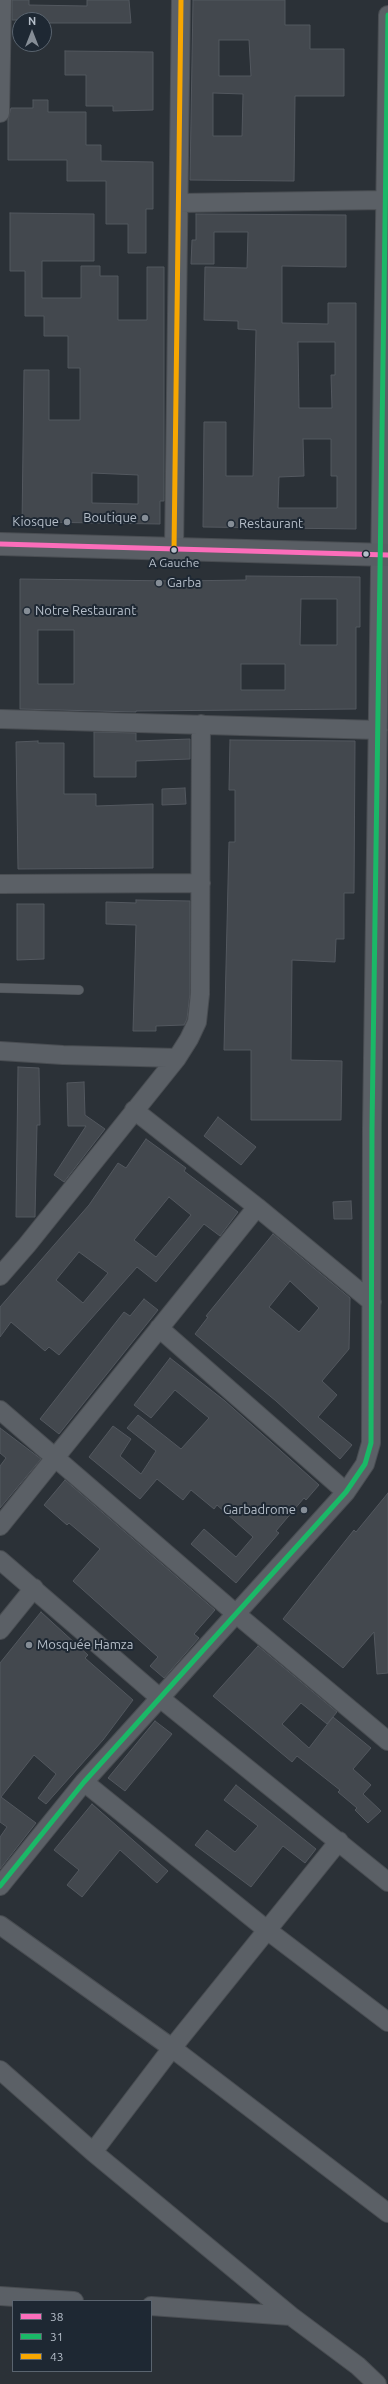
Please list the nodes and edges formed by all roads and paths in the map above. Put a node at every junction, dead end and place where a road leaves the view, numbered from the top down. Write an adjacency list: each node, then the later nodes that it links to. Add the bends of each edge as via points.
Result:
1 (2, 0): 4 (street)
2 (181, 0): 8 (street)
3 (388, 15): 5 (street)
4 (1, 48): 6 (street)
5 (388, 63): 7 (street)
6 (0, 113)
7 (385, 200): 8 (street); 9 (street)
8 (179, 203): 11 (street)
9 (386, 362): 12 (street)
10 (0, 544): 11 (street)
11 (174, 550): 12 (street)
12 (384, 555): 15 (street)
13 (0, 720): 14 (street)
14 (201, 724): 15 (street); 16 (street)
15 (378, 730): 18 (street)
16 (201, 883): 17 (street); 22 (street, via 200,994 197,1022 189,1040)
17 (0, 884)
18 (381, 949): 24 (street)
19 (0, 988): 20 (lane)
20 (79, 990)
21 (0, 1051): 22 (street)
22 (176, 1058): 23 (street)
23 (134, 1110): 25 (street); 26 (street)
24 (380, 1128): 27 (street)
25 (257, 1207): 27 (street); 28 (street)
26 (0, 1276)
27 (372, 1302): 31 (street, via 371,1443 365,1464)
28 (159, 1328): 30 (street); 31 (street)
29 (0, 1410): 30 (street)
30 (56, 1456): 32 (street); 35 (street)
31 (346, 1492): 35 (street)
32 (0, 1526)
33 (0, 1560): 34 (street)
34 (34, 1588): 36 (street); 37 (street)
35 (235, 1613): 37 (street); 38 (street)
36 (0, 1630)
37 (160, 1698): 39 (street); 40 (street)
38 (388, 1740)
39 (84, 1782): 42 (street); 44 (street)
40 (339, 1841): 41 (street); 44 (street)
41 (388, 1882)
42 (0, 1886)
43 (0, 1925): 46 (street)
44 (267, 1930): 45 (street); 46 (street)
45 (388, 2022)
46 (172, 2048): 48 (street); 49 (street)
47 (0, 2070): 48 (street)
48 (93, 2152): 53 (street)
49 (388, 2213)
50 (0, 2296): 51 (street)
51 (59, 2300)
52 (152, 2306): 53 (street)
53 (291, 2316): 54 (street, via 358,2366)
54 (377, 2384)

